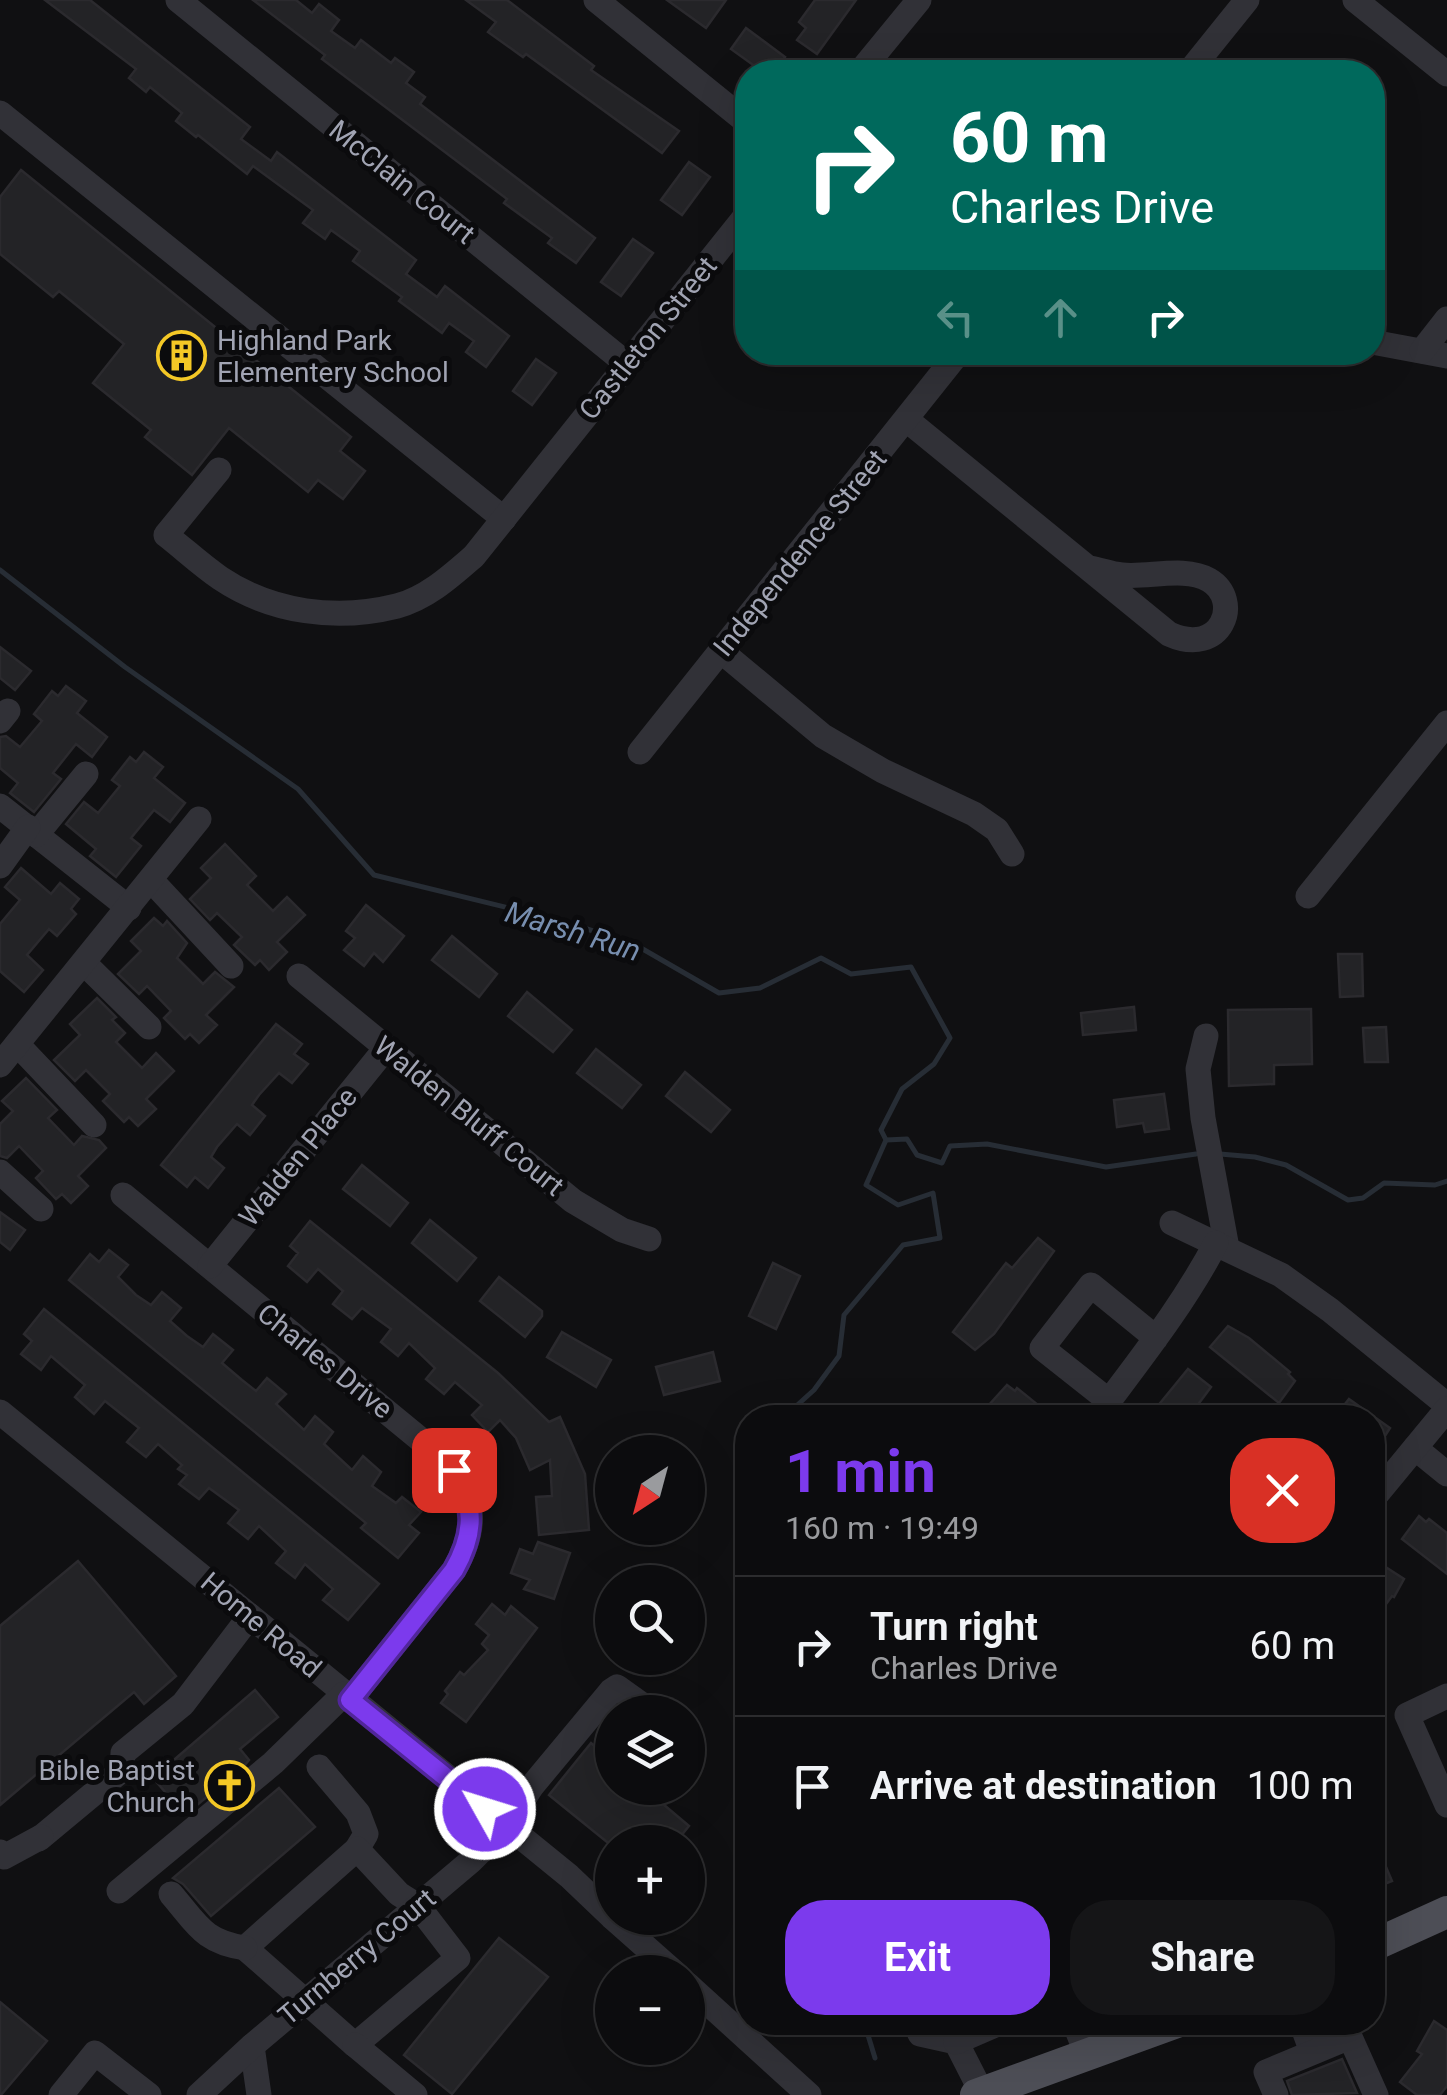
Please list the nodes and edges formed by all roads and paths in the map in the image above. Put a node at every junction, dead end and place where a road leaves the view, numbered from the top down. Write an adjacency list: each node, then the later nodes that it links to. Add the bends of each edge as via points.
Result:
1 (178, 0): 15 (street, McClain Court)
2 (596, 0): 9 (street)
3 (919, 0): 6 (street)
4 (1247, 0): 7 (street)
5 (1355, 0): 8 (street)
6 (870, 60)
7 (1199, 60)
8 (1447, 74)
9 (735, 112)
10 (0, 114): 19 (street)
11 (735, 229): 15 (street, Castleton Street)
12 (1447, 320): 14 (street)
13 (1385, 344): 14 (street)
14 (1435, 353)
15 (627, 364): 19 (street, Castleton Street)
16 (949, 365): 17 (street, Independence Street)
17 (907, 420): 20 (street); 21 (street, Independence Street)
18 (219, 470): 19 (street, Castleton Street, via 166,535 222,579 276,605 332,615 399,606 444,583)
19 (504, 519)
20 (1090, 568): 20 (street, via 1185,641 1213,635 1222,622 1221,590 1205,577 1124,576)
21 (722, 652): 23 (street, Independence Street); 28 (street, via 823,736 974,814 997,830)
22 (1447, 723): 31 (street)
23 (640, 752)
24 (86, 774): 27 (street)
25 (0, 806): 27 (street)
26 (199, 819): 30 (street)
27 (32, 831): 29 (street); 32 (street)
28 (1012, 854)
29 (0, 866)
30 (151, 880): 32 (street); 34 (street)
31 (1308, 896)
32 (128, 908): 33 (street)
33 (84, 963): 36 (street); 38 (street)
34 (232, 966)
35 (300, 976): 39 (street, Walden Bluff Court)
36 (149, 1027)
37 (1206, 1036): 47 (street, via 1198,1070)
38 (17, 1044): 40 (street); 41 (street)
39 (386, 1048): 46 (street, Walden Bluff Court, via 573,1202); 48 (street, Walden Place)
40 (0, 1065)
41 (94, 1125)
42 (0, 1172): 44 (street)
43 (123, 1194): 48 (street, Charles Drive)
44 (42, 1209)
45 (1172, 1223): 47 (street)
46 (649, 1239)
47 (1222, 1245): 49 (street); 50 (street, via 1302,1290)
48 (210, 1266): 59 (street, Charles Drive, via 438,1454 465,1488 471,1531 464,1553)
49 (1156, 1338): 49 (street, via 1109,1401 1042,1348 1091,1285)
50 (1447, 1407): 52 (street)
51 (0, 1412): 55 (street, Home Road)
52 (1415, 1448): 53 (street); 54 (street)
53 (1447, 1474)
54 (1385, 1484)
55 (250, 1616): 59 (street, Home Road); 65 (street, via 182,1704 123,1753 122,1770 40,1838 4,1857)
56 (608, 1695): 57 (street, Turnberry Court, via 617,1687)
57 (631, 1695)
58 (1447, 1696): 62 (street, via 1407,1715)
59 (347, 1697): 63 (street, Home Road); 66 (street, Charles Drive)
60 (595, 1710): 63 (street, Turnberry Court)
61 (319, 1767): 64 (street, via 364,1822)
62 (1447, 1804)
63 (506, 1826): 68 (street, Home Road); 69 (street, Turnberry Court)
64 (357, 1849): 69 (street); 73 (street)
65 (0, 1852)
66 (119, 1891)
67 (171, 1894): 73 (street, via 209,1938)
68 (595, 1900)
69 (418, 1906): 75 (street, Turnberry Court); 85 (street, via 458,1958)
70 (1447, 1912): 72 (main road)
71 (633, 1935): 74 (street, Home Road)
72 (1385, 1940)
73 (246, 1948): 75 (street)
74 (655, 1955)
75 (305, 2000): 85 (street); 86 (street, Turnberry Court)
76 (705, 2000): 77 (street)
77 (735, 2028)
78 (743, 2035): 95 (street)
79 (924, 2035): 84 (street)
80 (972, 2035): 84 (street)
81 (1079, 2035): 88 (street)
82 (1142, 2035): 88 (main road)
83 (1305, 2035): 87 (street)
84 (956, 2042): 90 (street)
85 (356, 2045): 94 (street)
86 (252, 2046): 92 (street, Turnberry Court); 93 (street)
87 (1312, 2052): 96 (street, via 1266,2072); 97 (street, via 1350,2036)
88 (1087, 2055): 90 (main road)
89 (136, 2091): 91 (street, via 95,2054)
90 (979, 2094)
91 (61, 2095)
92 (199, 2095)
93 (259, 2095)
94 (415, 2095)
95 (809, 2095)
96 (1276, 2095)
97 (1376, 2095)

